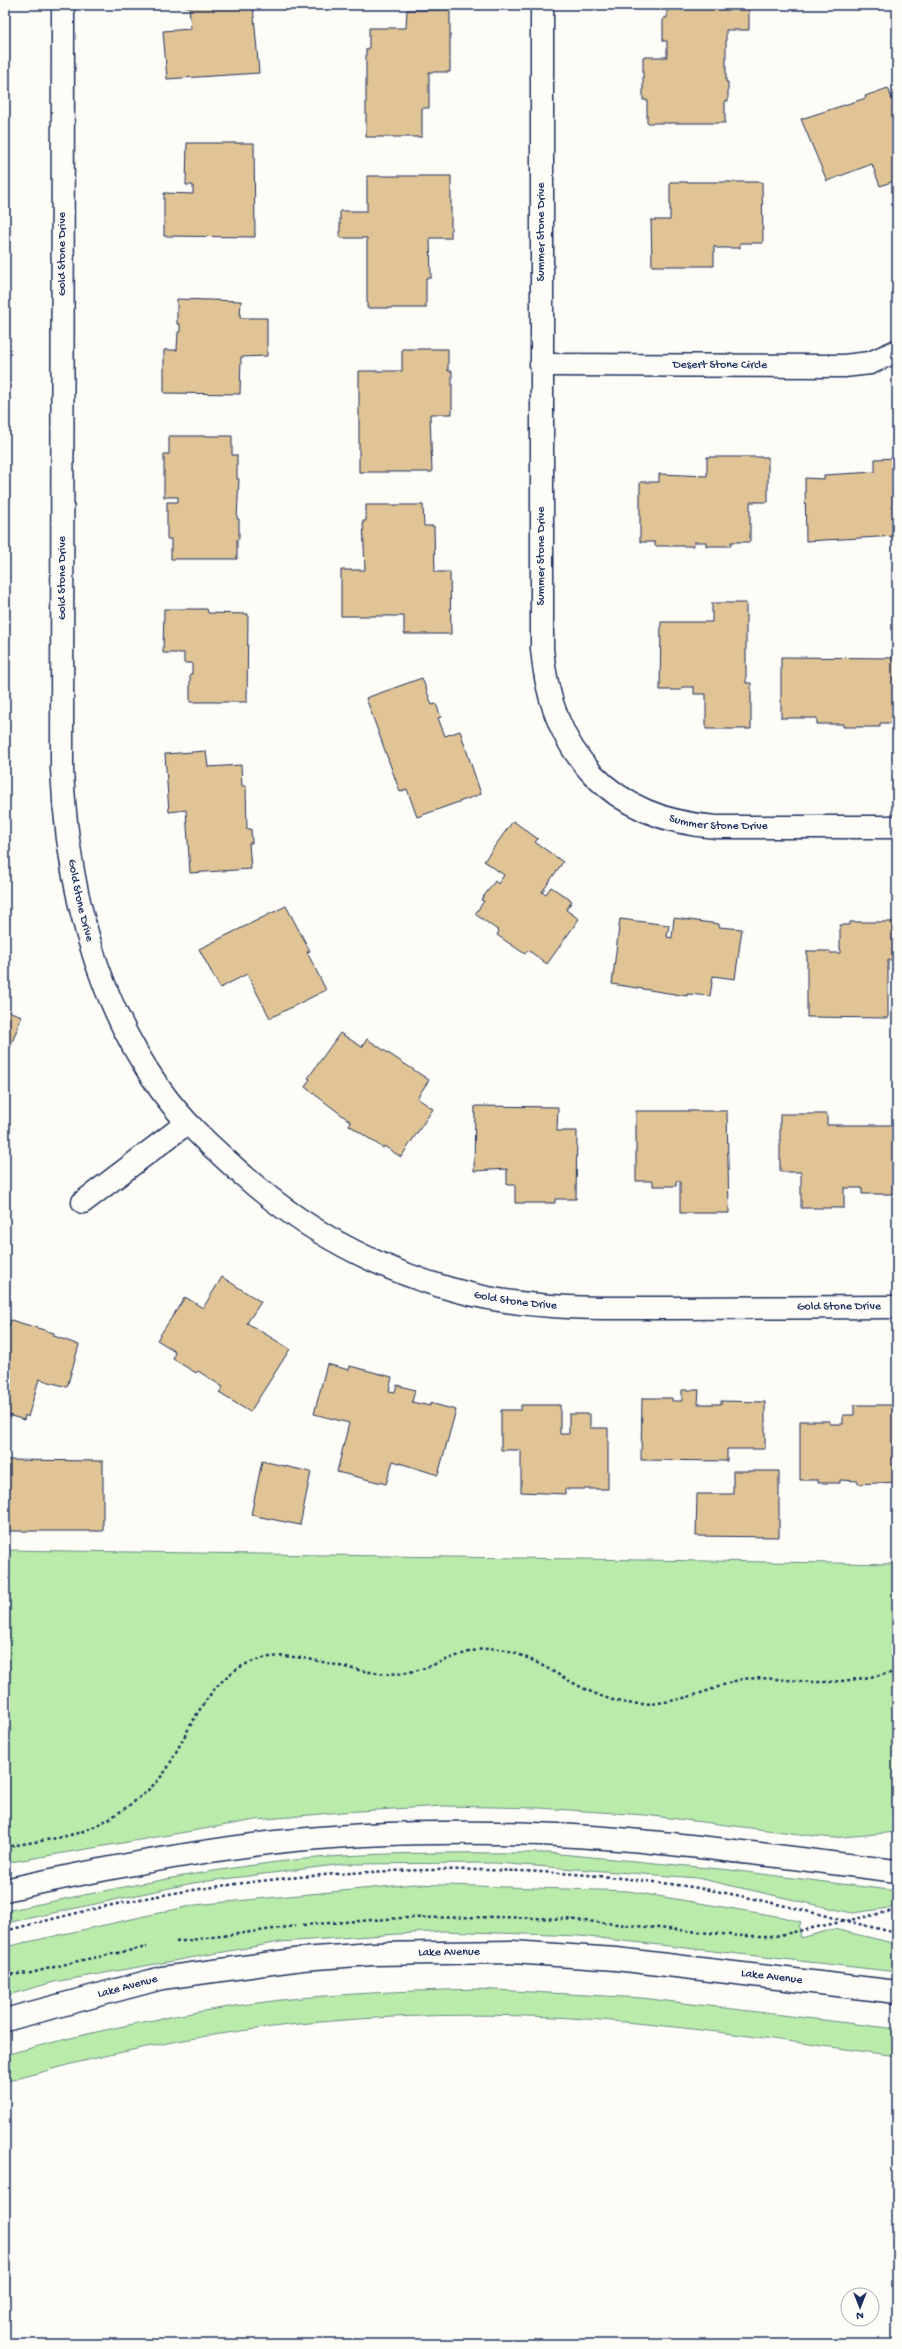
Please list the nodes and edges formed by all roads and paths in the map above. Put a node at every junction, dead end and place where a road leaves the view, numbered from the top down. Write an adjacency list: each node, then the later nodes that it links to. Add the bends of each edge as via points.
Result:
1 (63, 5): 6 (street, Gold Stone Drive, via 64,822 72,875 99,973 137,1054 160,1090)
2 (542, 5): 4 (street, Summer Stone Drive)
3 (897, 351): 4 (street, Desert Stone Circle, via 870,363 844,366)
4 (541, 365): 5 (street, Summer Stone Drive, via 544,678 552,707 564,734 579,758 598,780 620,798 666,820 691,826)
5 (897, 827)
6 (187, 1123): 7 (street); 8 (street, Gold Stone Drive, via 258,1188 298,1219 341,1245 391,1268 440,1286 490,1298 572,1307)
7 (83, 1202)
8 (897, 1307)
9 (897, 1672): 10 (path, via 827,1682 742,1679 690,1696 648,1704 622,1702 586,1690 508,1651 484,1648 404,1673 364,1671 272,1657 248,1662 215,1688 204,1700 164,1774 138,1797 108,1818 76,1834)
10 (5, 1847)
11 (897, 1871): 12 (street, via 633,1840 496,1833 361,1836 278,1842 215,1850 71,1875)
12 (5, 1890)
13 (5, 1931): 14 (path, via 146,1898 221,1886 346,1874 424,1870 571,1874 646,1881 759,1900)
14 (897, 1933)
15 (897, 1992): 16 (street, Lake Avenue, via 616,1959 512,1952 372,1954 294,1960 162,1978)
16 (5, 2020)

